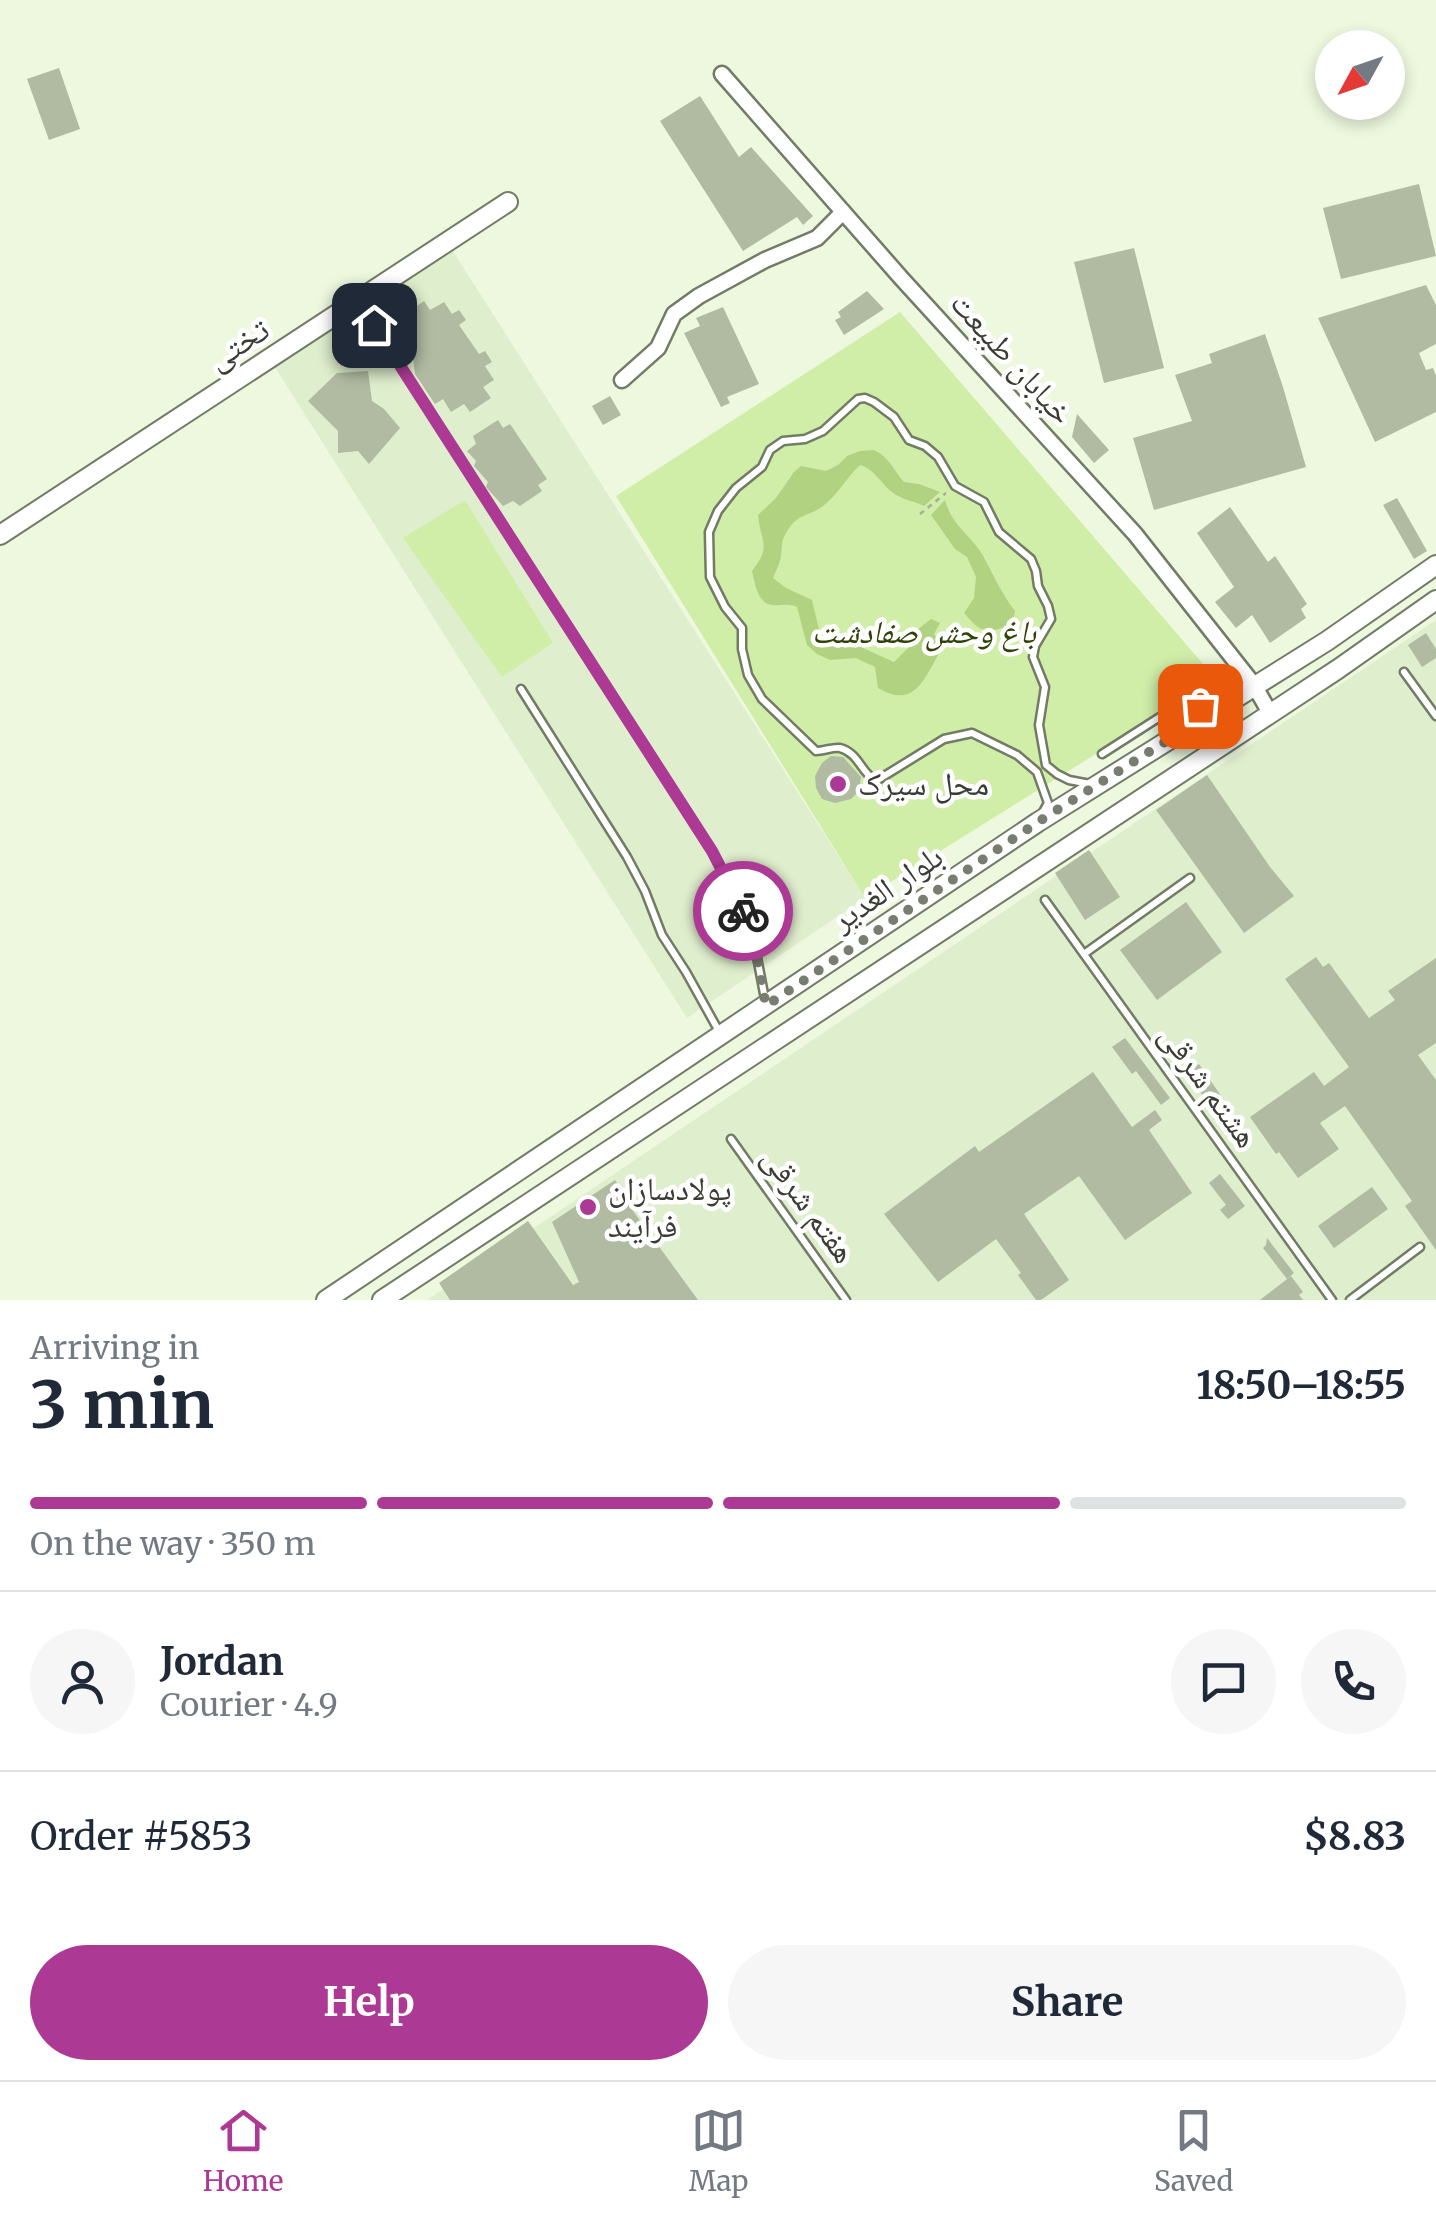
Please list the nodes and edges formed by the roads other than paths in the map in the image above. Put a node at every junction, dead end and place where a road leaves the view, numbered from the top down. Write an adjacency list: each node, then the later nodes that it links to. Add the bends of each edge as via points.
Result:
1 (722, 74): 3 (street, خیابان طبیعت)
2 (508, 202): 6 (street, تختی)
3 (844, 212): 5 (street, via 817,238 674,314 658,348); 12 (street, خیابان طبیعت, via 1135,534)
4 (374, 325): 23 (lane, via 712,851 751,926)
5 (622, 380)
6 (0, 535)
7 (1436, 565): 9 (street, بلوار الغدیر)
8 (1436, 600): 10 (street, بلوار الغدیر)
9 (1327, 641): 10 (street); 12 (street, بلوار الغدیر)
10 (1338, 668): 15 (street, بلوار الغدیر)
11 (1404, 672): 16 (lane)
12 (1254, 686): 14 (street, بلوار الغدیر); 15 (street, خیابان طبیعت)
13 (521, 689): 24 (lane, via 627,857)
14 (1214, 711): 17 (lane, via 1177,706); 18 (street, بلوار الغدیر)
15 (1270, 712): 28 (street, بلوار الغدیر)
16 (1436, 716)
17 (1102, 754)
18 (1096, 785): 19 (street, بلوار الغدیر); 19 (lane, via 1069,780 1046,765 1039,724 1046,687 1033,658 1052,619 1031,559 999,532 984,502 956,486 938,458 866,398 823,431 770,450 718,511 709,532 710,577 742,628 748,675 762,699 816,751 840,748 876,781 944,740 972,733 1036,772 1048,803)
19 (1038, 822): 23 (street, بلوار الغدیر)
20 (1190, 878): 22 (lane)
21 (1045, 900): 22 (lane, هشتم شرقی)
22 (1084, 954): 30 (lane, هشتم شرقی)
23 (766, 1006): 24 (street, بلوار الغدیر)
24 (721, 1036): 27 (street, بلوار الغدیر)
25 (731, 1139): 29 (lane, هفتم شرقی)
26 (1420, 1247): 31 (lane)
27 (326, 1300)
28 (382, 1300)
29 (846, 1300)
30 (1332, 1300)
31 (1350, 1300)

